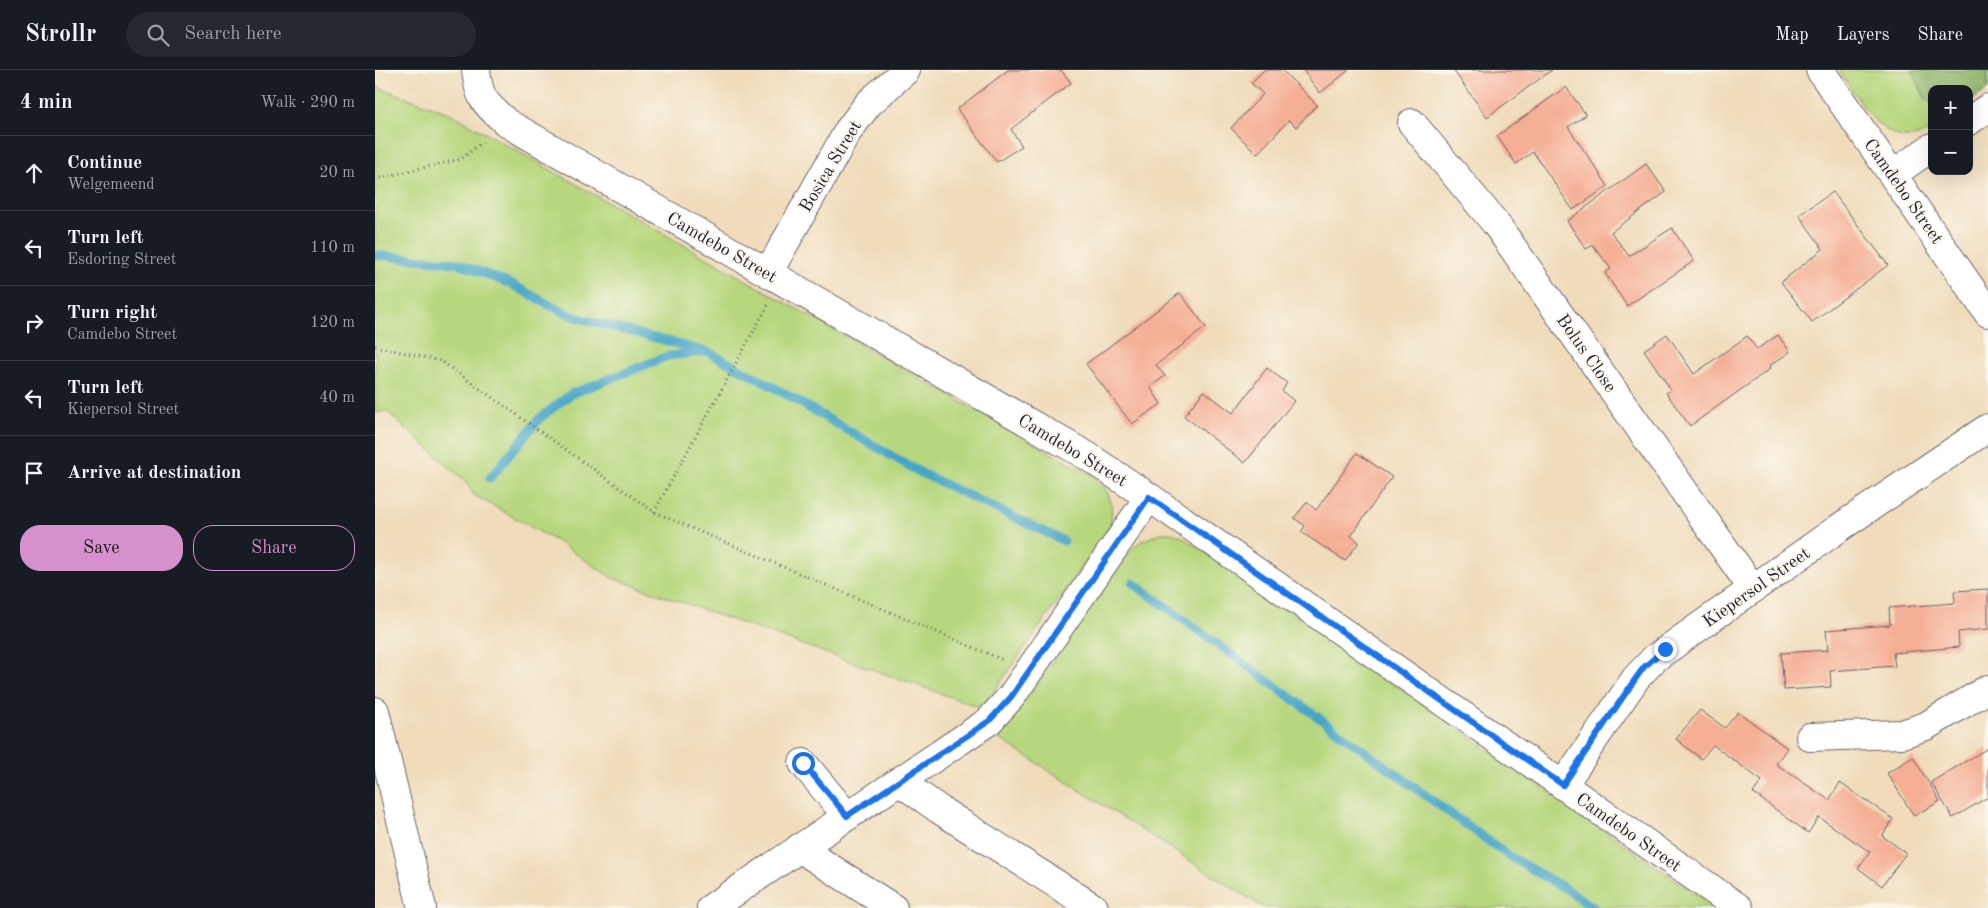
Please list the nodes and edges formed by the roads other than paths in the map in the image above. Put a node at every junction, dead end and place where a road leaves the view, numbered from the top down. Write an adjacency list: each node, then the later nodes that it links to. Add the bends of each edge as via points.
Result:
1 (476, 70): 9 (street, Camdebo Street, via 478,90 484,102 507,123)
2 (906, 70): 9 (street, Bosica Street, via 868,104 848,131)
3 (1820, 70): 8 (street, Camdebo Street)
4 (1988, 108): 5 (street)
5 (1973, 118)
6 (1413, 122): 13 (street, Bolus Close, via 1496,224)
7 (1928, 150): 8 (street)
8 (1893, 174): 10 (street, Camdebo Street)
9 (775, 277): 12 (street, Camdebo Street, via 1087,456)
10 (1988, 313)
11 (1988, 428): 13 (street, Kiepersol Street)
12 (1149, 497): 18 (street, via 1011,697 989,721); 19 (street, Camdebo Street)
13 (1753, 589): 19 (street, Kiepersol Street, via 1644,667)
14 (1988, 689): 16 (street, via 1926,726 1902,734)
15 (375, 711): 22 (street)
16 (1810, 737)
17 (803, 763): 20 (street)
18 (899, 781): 20 (street); 25 (street)
19 (1563, 785): 26 (street, Camdebo Street)
20 (847, 816): 21 (street)
21 (799, 848): 23 (street); 24 (street)
22 (422, 908)
23 (711, 908)
24 (893, 908)
25 (1094, 908)
26 (1739, 908)

